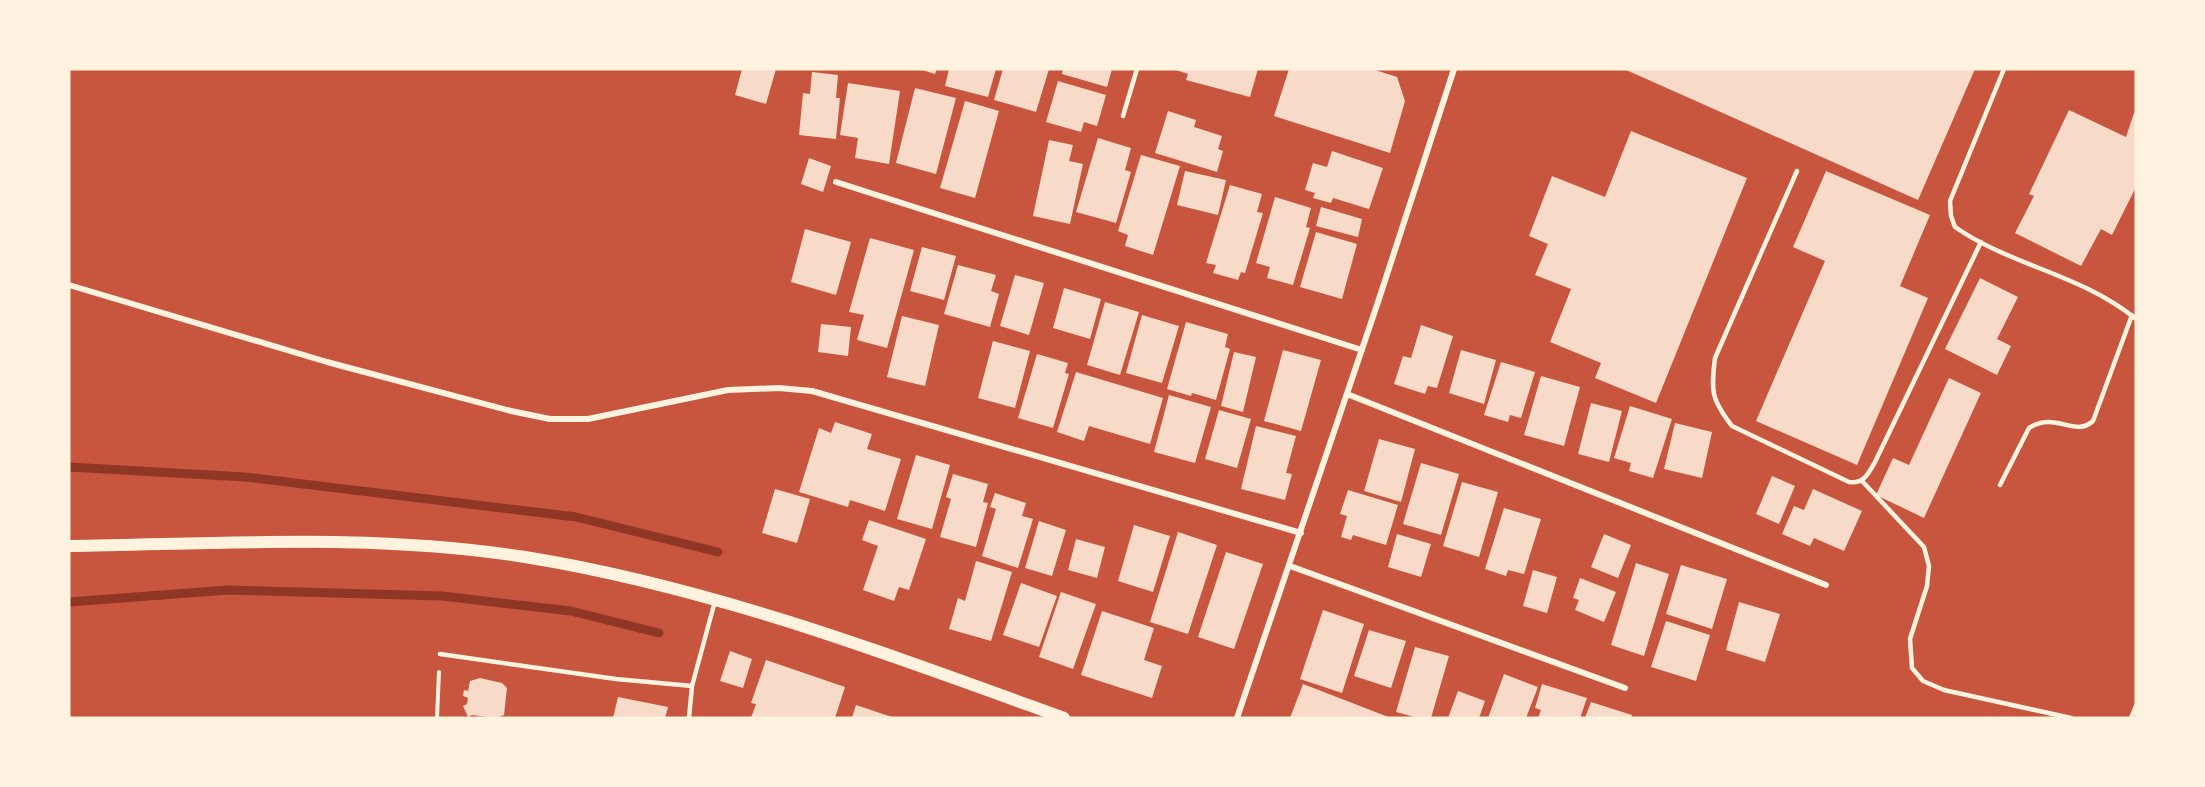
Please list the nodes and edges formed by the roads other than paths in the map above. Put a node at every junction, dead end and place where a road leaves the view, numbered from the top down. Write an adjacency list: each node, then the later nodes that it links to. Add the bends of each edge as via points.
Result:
1 (1137, 69): 4 (lane)
2 (1454, 69): 10 (street)
3 (2004, 69): 7 (lane, via 1950,201 1955,227)
4 (1123, 116)
5 (1797, 171): 12 (lane, via 1715,358 1712,387 1720,410 1732,426 1849,482)
6 (836, 182): 10 (street)
7 (1981, 242): 9 (lane, via 2084,285); 12 (lane, via 1875,462)
8 (69, 285): 14 (street, via 327,362 550,419 588,419 728,390 812,391)
9 (2134, 317): 13 (lane, via 2093,421 2075,428 2051,421 2029,428)
10 (1362, 350): 11 (street)
11 (1347, 394): 14 (street); 17 (street)
12 (1862, 481): 26 (lane, via 1924,547 1929,566 1927,586 1910,639 1912,668 1923,681 1944,690)
13 (2000, 484)
14 (1301, 533): 16 (street)
15 (69, 546): 18 (main road, via 367,542 438,547 524,557)
16 (1290, 566): 21 (street); 25 (street)
17 (1826, 585)
18 (715, 601): 20 (lane); 24 (main road, via 780,618)
19 (440, 654): 20 (lane)
20 (692, 686): 23 (lane)
21 (1625, 688)
22 (2136, 706): 27 (lane)
23 (689, 718)
24 (1064, 718)
25 (1237, 718)
26 (2072, 718)
27 (2132, 718)

